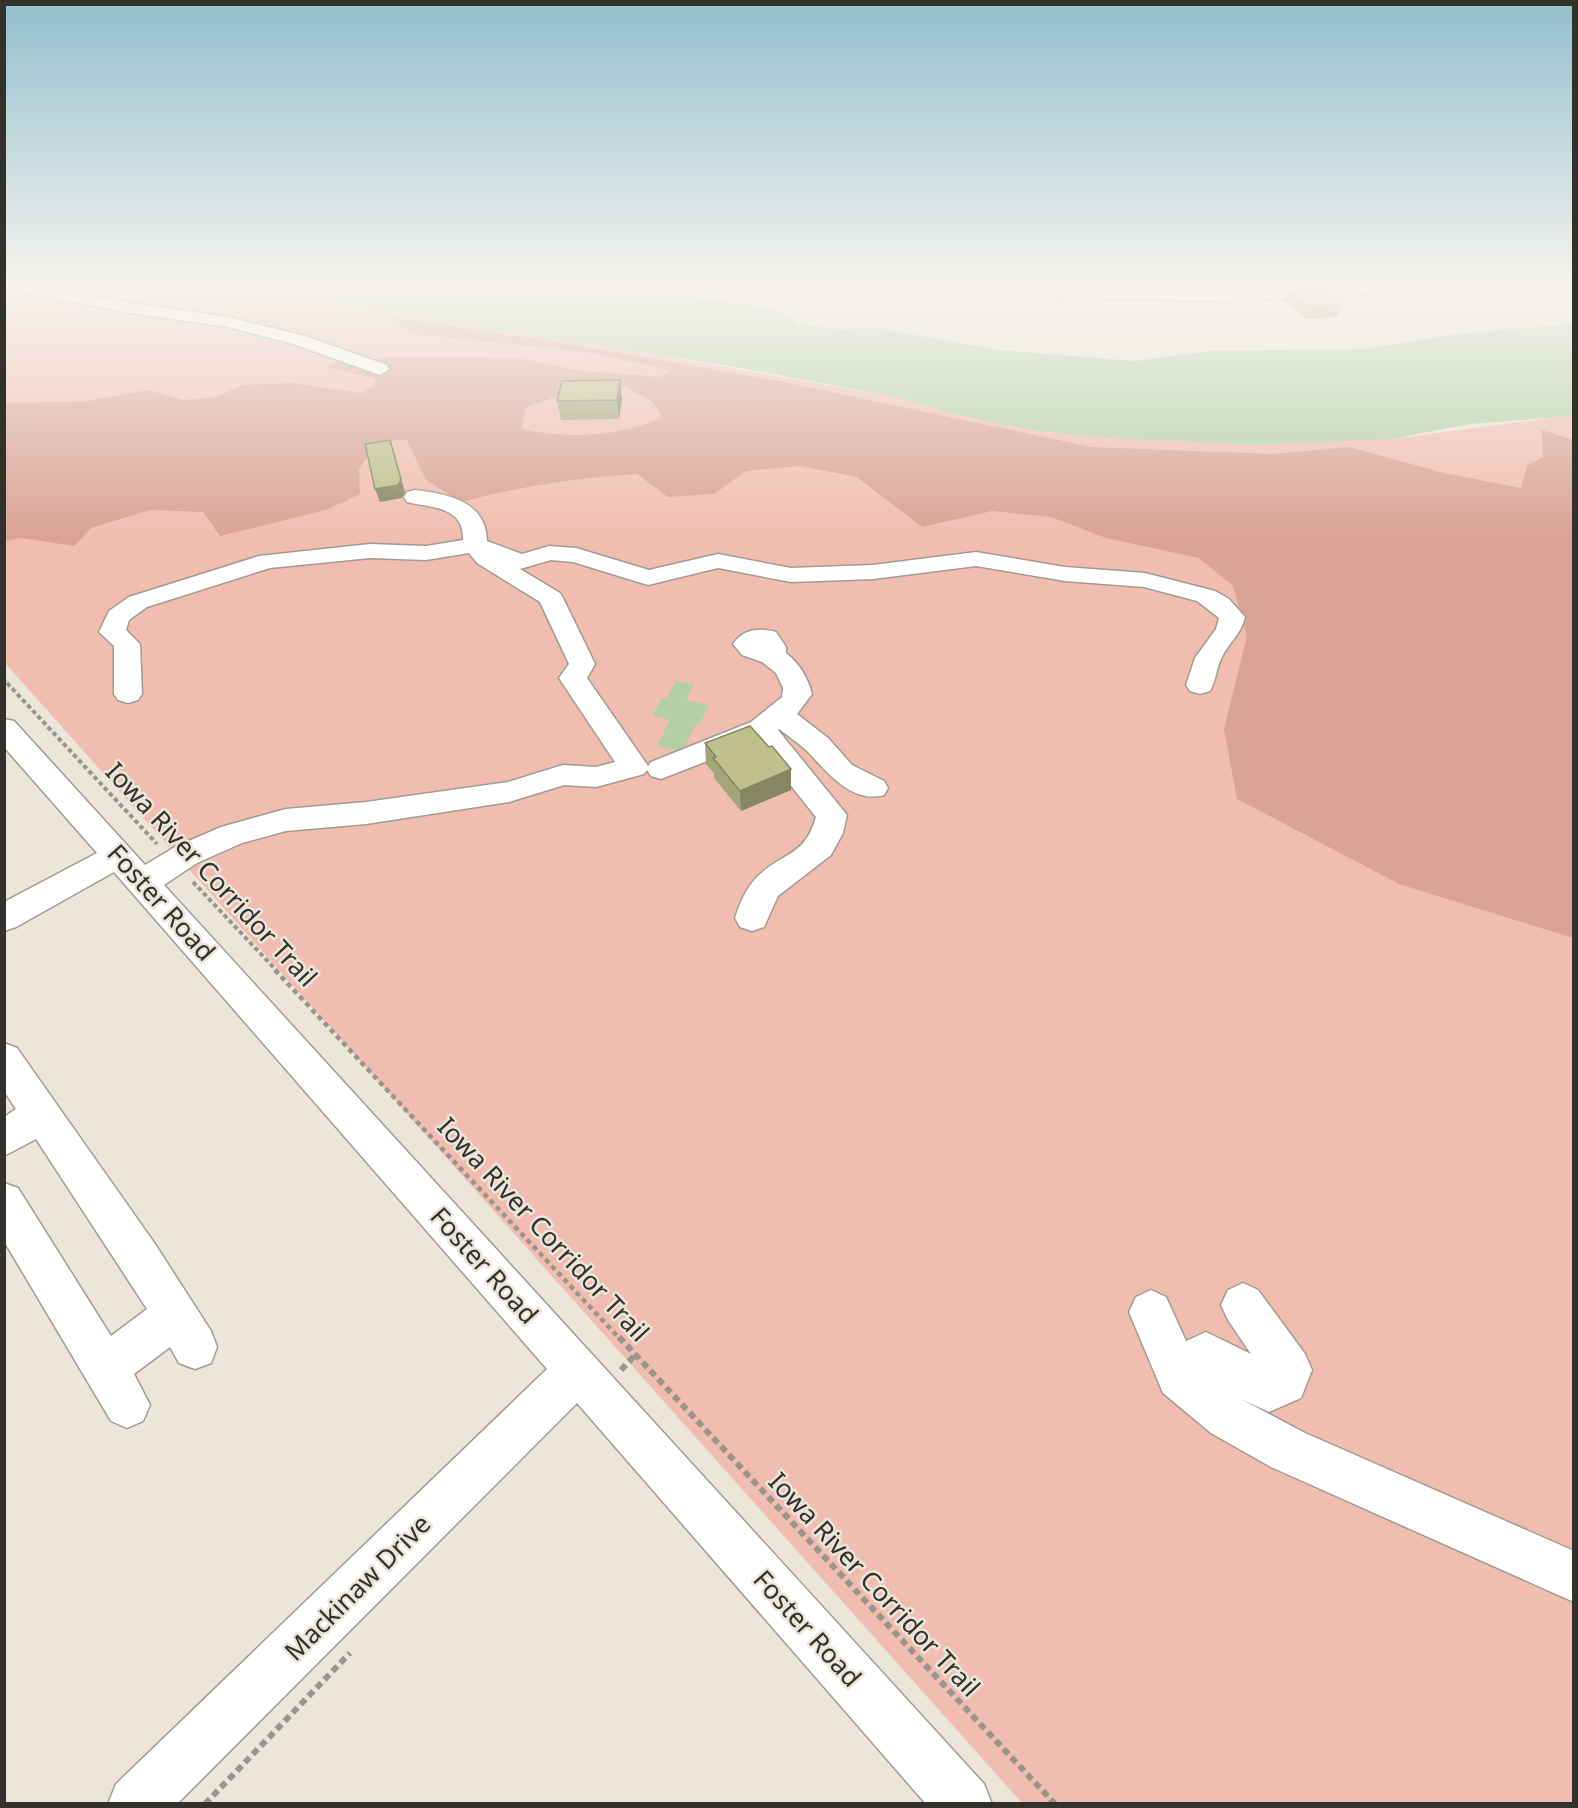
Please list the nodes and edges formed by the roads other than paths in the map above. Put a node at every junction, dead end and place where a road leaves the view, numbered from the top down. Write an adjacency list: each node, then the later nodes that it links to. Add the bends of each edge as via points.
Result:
1 (415, 497): 2 (street, via 441,500 463,509 475,530)
2 (475, 545): 4 (street, via 522,562 549,553 576,555 648,578 718,561 791,575 873,572 976,559 1065,574 1145,580 1206,597 1232,617 1229,630 1208,658); 5 (street, via 426,553 370,551 267,561 138,602 118,616 112,632 127,644); 10 (street, via 485,558 551,598 582,664 573,678 634,767 596,777 563,775 509,792 366,813 286,820)
3 (772, 656): 6 (street, via 795,677 798,694)
4 (1200, 685)
5 (128, 694)
6 (770, 722): 8 (street); 9 (street, via 818,745 842,772); 12 (street, via 832,815 829,833 813,856 774,882 758,898)
7 (10, 743): 10 (street, Foster Road)
8 (661, 769)
9 (873, 788)
10 (146, 866): 11 (street); 20 (street, Foster Road)
11 (4, 918)
12 (752, 918)
13 (4, 1059): 14 (street)
14 (42, 1114): 15 (street); 19 (street, via 185,1331)
15 (4, 1138)
16 (4, 1202): 19 (street)
17 (1244, 1305): 21 (street, via 1289,1370 1285,1382 1269,1389 1206,1354)
18 (1151, 1312): 21 (street)
19 (106, 1368): 22 (street)
20 (578, 1370): 24 (street, Mackinaw Drive); 25 (street, Foster Road)
21 (1179, 1377): 23 (street, via 1227,1417 1288,1450)
22 (127, 1405)
23 (1574, 1577)
24 (136, 1803)
25 (964, 1803)

